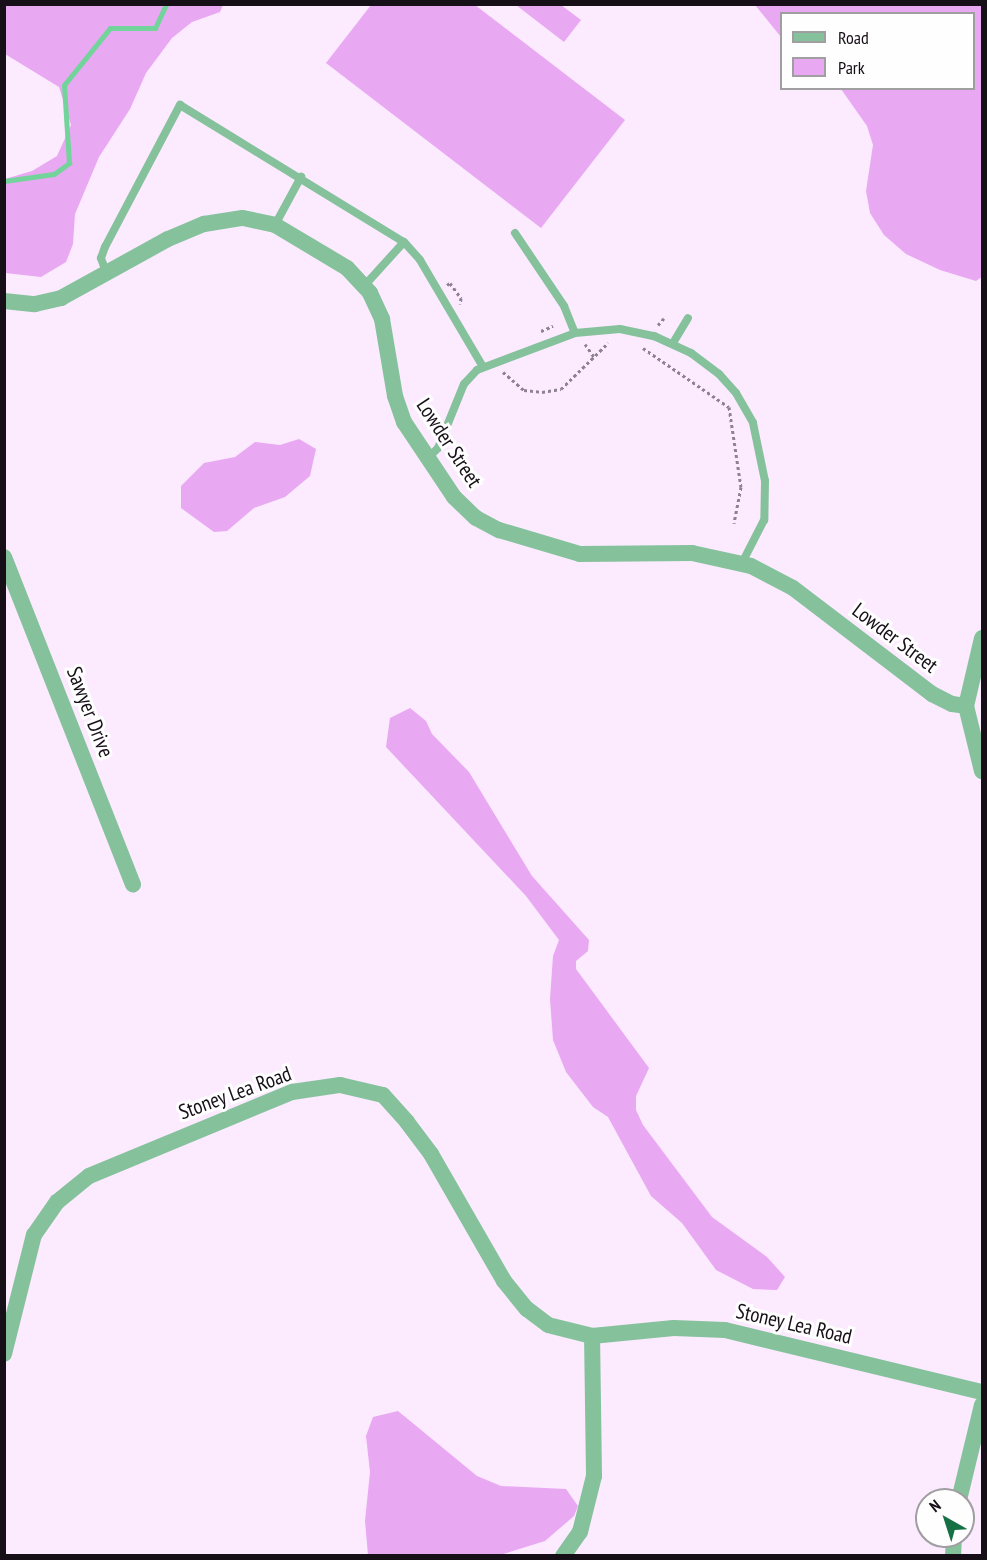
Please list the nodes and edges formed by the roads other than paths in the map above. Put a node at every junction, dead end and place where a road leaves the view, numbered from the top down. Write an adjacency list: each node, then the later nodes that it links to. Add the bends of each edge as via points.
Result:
1 (301, 177): 2 (lane); 4 (lane); 5 (lane, via 180,105 105,247 101,258)
2 (275, 225): 5 (street, Lowder Street, via 243,218 204,224 168,239); 6 (street, Lowder Street, via 340,262)
3 (515, 233): 9 (lane, via 564,306)
4 (404, 242): 6 (lane); 11 (lane, via 438,290)
5 (107, 274): 7 (street, Lowder Street, via 47,302)
6 (364, 285): 12 (street, Lowder Street, via 382,319 399,409)
7 (4, 301)
8 (688, 318): 10 (lane)
9 (578, 336): 10 (lane, via 630,330); 11 (lane)
10 (673, 344): 14 (lane, via 725,380 747,410 757,434 765,481 764,520)
11 (483, 367): 12 (lane, via 464,384 440,443)
12 (428, 458): 14 (street, Lowder Street, via 454,497 476,518 546,546 591,555 692,553)
13 (4, 557): 18 (street, Sawyer Drive)
14 (742, 563): 16 (street, Lowder Street, via 793,588 939,698)
15 (982, 638): 16 (street)
16 (966, 706): 17 (street)
17 (982, 771)
18 (133, 884)
19 (592, 1336): 20 (street, Stoney Lea Road, via 548,1325 527,1309 504,1281 431,1154 408,1122 383,1095 340,1085 291,1092 89,1176 57,1202 34,1235); 21 (street, Stoney Lea Road, via 674,1328 725,1330); 24 (street, via 594,1476 580,1532)
20 (4, 1353)
21 (982, 1392)
22 (982, 1405): 23 (street)
23 (962, 1488)
24 (565, 1555)

